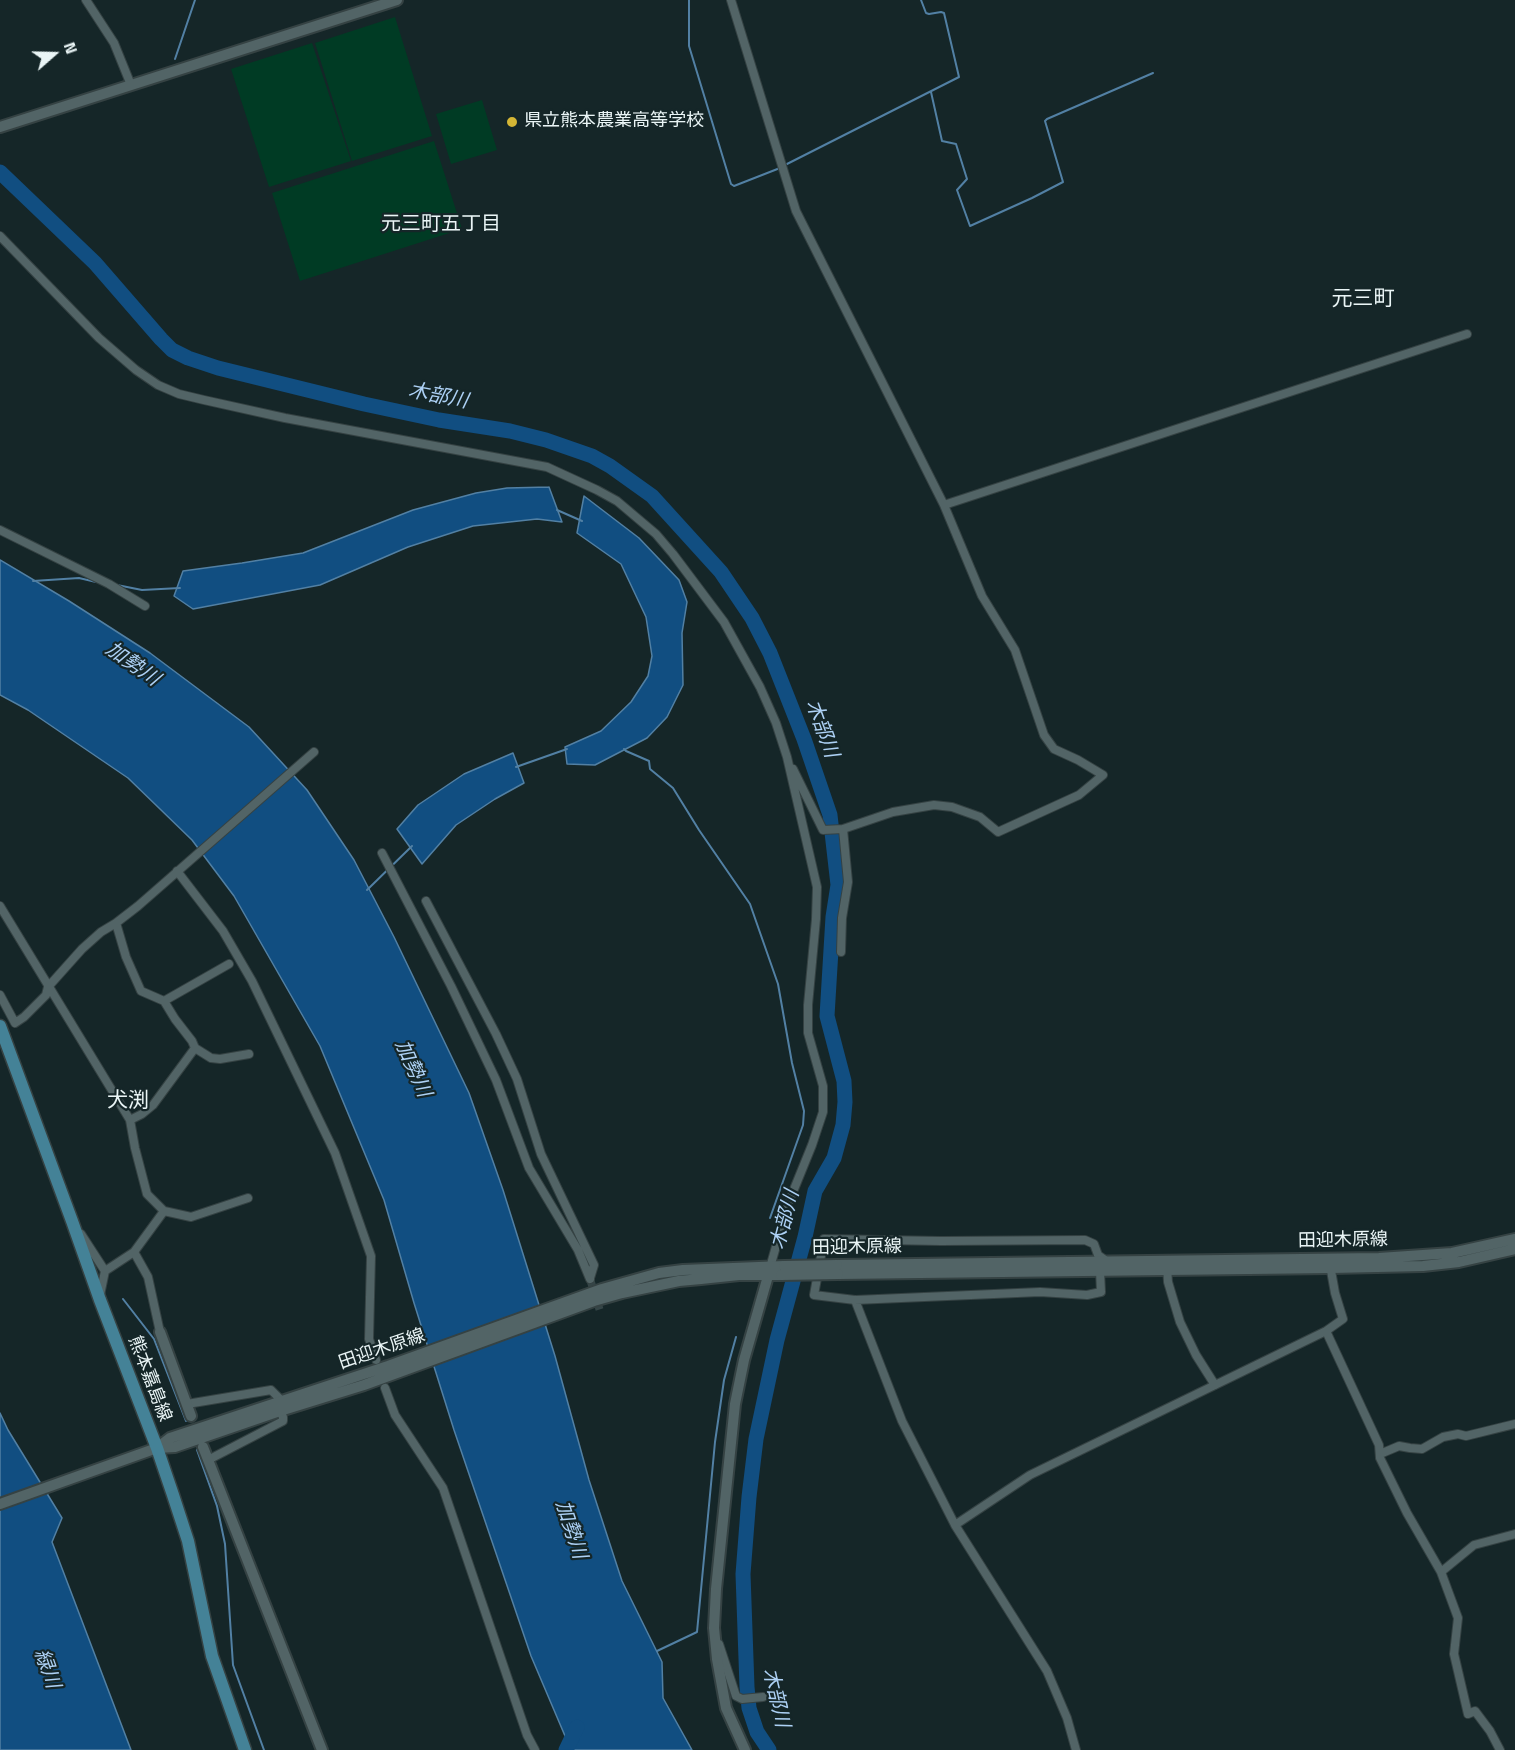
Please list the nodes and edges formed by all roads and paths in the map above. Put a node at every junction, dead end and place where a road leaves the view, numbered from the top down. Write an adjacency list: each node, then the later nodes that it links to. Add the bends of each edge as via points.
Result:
1 (86, 0): 4 (street, via 114,43)
2 (397, 0): 4 (main road)
3 (731, 0): 8 (street, via 796,211)
4 (131, 85): 5 (main road)
5 (0, 127)
6 (0, 236): 12 (street, via 99,338 158,385 179,394 274,415 547,467 617,501 674,554 724,622 760,687)
7 (1467, 334): 8 (street)
8 (944, 505): 13 (street, via 982,596 1015,650 1044,735 1054,749 1103,775 1078,795 998,832 980,817 934,805 893,812)
9 (0, 530): 10 (street)
10 (145, 606)
11 (314, 752): 15 (street)
12 (787, 757): 13 (street, via 823,830); 38 (street, via 817,887 808,1033 823,1086 824,1112 788,1204)
13 (841, 829): 19 (street, via 848,882)
14 (382, 853): 16 (street, via 496,1080 528,1168 578,1250 590,1280 594,1265 541,1154 517,1079)
15 (177, 871): 18 (street); 43 (street, via 223,931 252,981 334,1150 371,1256 369,1339)
16 (426, 901)
17 (0, 906): 21 (street)
18 (116, 923): 21 (street, via 82,949); 23 (street, via 141,991)
19 (841, 952)
20 (229, 964): 23 (street)
21 (48, 987): 22 (street, via 46,995 15,1023); 27 (street)
22 (0, 995)
23 (164, 1001): 25 (street)
24 (0, 1026): 30 (main road, 熊本嘉島線)
25 (195, 1048): 26 (street, via 220,1059); 27 (street, via 153,1105)
26 (249, 1054)
27 (130, 1120): 29 (street, via 147,1194)
28 (248, 1198): 29 (street, via 191,1217)
29 (164, 1211): 33 (street)
30 (72, 1221): 37 (street); 39 (main road, 熊本嘉島線)
31 (1515, 1239): 34 (main road, 田迎木原線, via 1452,1253)
32 (1515, 1249): 34 (main road, 田迎木原線, via 1442,1264)
33 (134, 1252): 37 (street); 42 (street, via 148,1277)
34 (1329, 1263): 35 (main road, 田迎木原線); 41 (street, via 1343,1319)
35 (1167, 1265): 36 (main road, 田迎木原線); 44 (street, via 1184,1331)
36 (1103, 1266): 38 (main road, 田迎木原線, bridge); 40 (street, via 1101,1292 1087,1295 1040,1292); 40 (street, via 1094,1244 1084,1240 824,1239 814,1295)
37 (105, 1271): 39 (street)
38 (769, 1271): 47 (main road, 田迎木原線, via 660,1285 550,1312 400,1367); 58 (main road, via 735,1404)
39 (100, 1300): 51 (main road, 熊本嘉島線)
40 (855, 1300): 55 (street, via 902,1421)
41 (1326, 1331): 44 (street); 52 (street)
42 (160, 1332): 46 (main road)
43 (376, 1360)
44 (1215, 1385): 55 (street, via 1030,1475)
45 (385, 1388): 62 (street, via 395,1415 443,1488)
46 (187, 1404): 47 (street, via 271,1390); 48 (main road)
47 (280, 1405): 51 (main road, 田迎木原線, via 174,1447); 53 (street, via 283,1421)
48 (191, 1416)
49 (1515, 1424): 52 (street, via 1466,1436 1443,1437 1422,1449 1399,1446)
50 (203, 1447): 53 (main road)
51 (157, 1448): 54 (main road, 田迎木原線); 60 (main road, 熊本嘉島線, via 188,1541 212,1656)
52 (1380, 1454): 57 (street, via 1407,1513)
53 (208, 1460): 61 (main road)
54 (0, 1504)
55 (955, 1525): 64 (street, via 1047,1671)
56 (1515, 1534): 57 (street, via 1474,1545)
57 (1441, 1572): 65 (street, via 1458,1618 1454,1654 1468,1714 1475,1711)
58 (714, 1628): 59 (street, via 736,1696); 63 (main road, via 726,1708)
59 (763, 1697)
60 (245, 1750)
61 (322, 1750)
62 (535, 1750)
63 (745, 1750)
64 (1076, 1750)
65 (1500, 1750)

